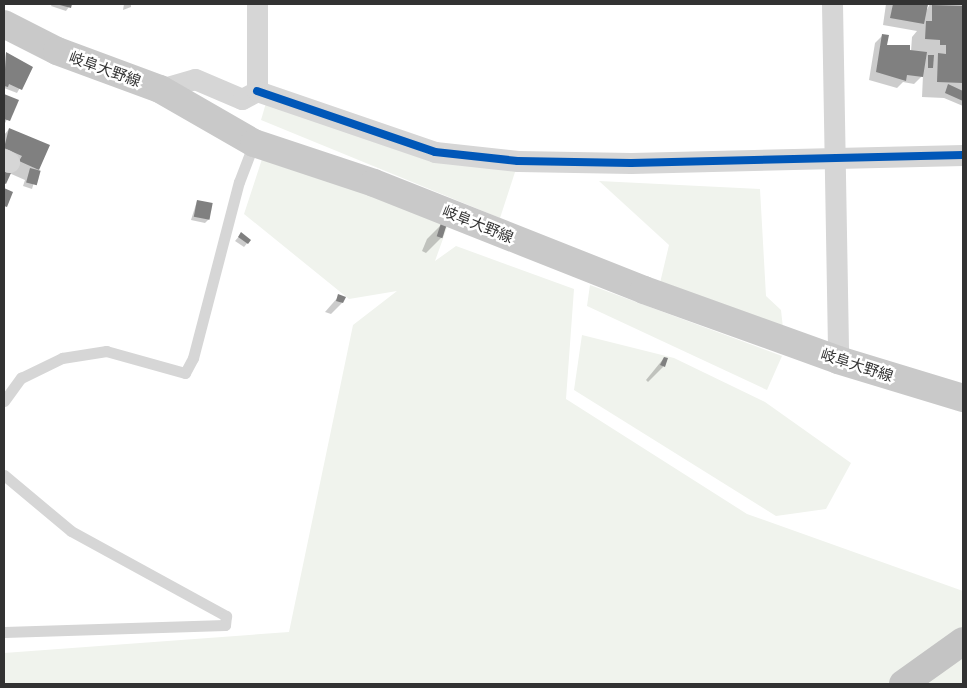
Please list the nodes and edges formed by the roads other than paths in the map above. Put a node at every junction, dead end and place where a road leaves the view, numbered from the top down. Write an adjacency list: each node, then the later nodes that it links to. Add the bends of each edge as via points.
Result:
1 (256, 4): 5 (street)
2 (832, 4): 8 (street)
3 (4, 24): 4 (main road, 岐阜大野線, via 57,51)
4 (160, 89): 5 (street, via 195,79 242,99); 6 (main road, 岐阜大野線)
5 (257, 91): 8 (street, via 435,152 518,161 592,163)
6 (254, 143): 9 (main road, 岐阜大野線, via 374,183 644,290); 11 (lane, via 239,182 193,358 185,373 106,351 62,358 21,378)
7 (963, 155): 8 (street)
8 (834, 159): 9 (street)
9 (838, 360): 10 (main road, 岐阜大野線)
10 (963, 398)
11 (4, 401)
12 (4, 474): 13 (lane, via 71,531 226,616 225,625)
13 (4, 632)
14 (963, 641): 15 (highway)
15 (903, 684)

